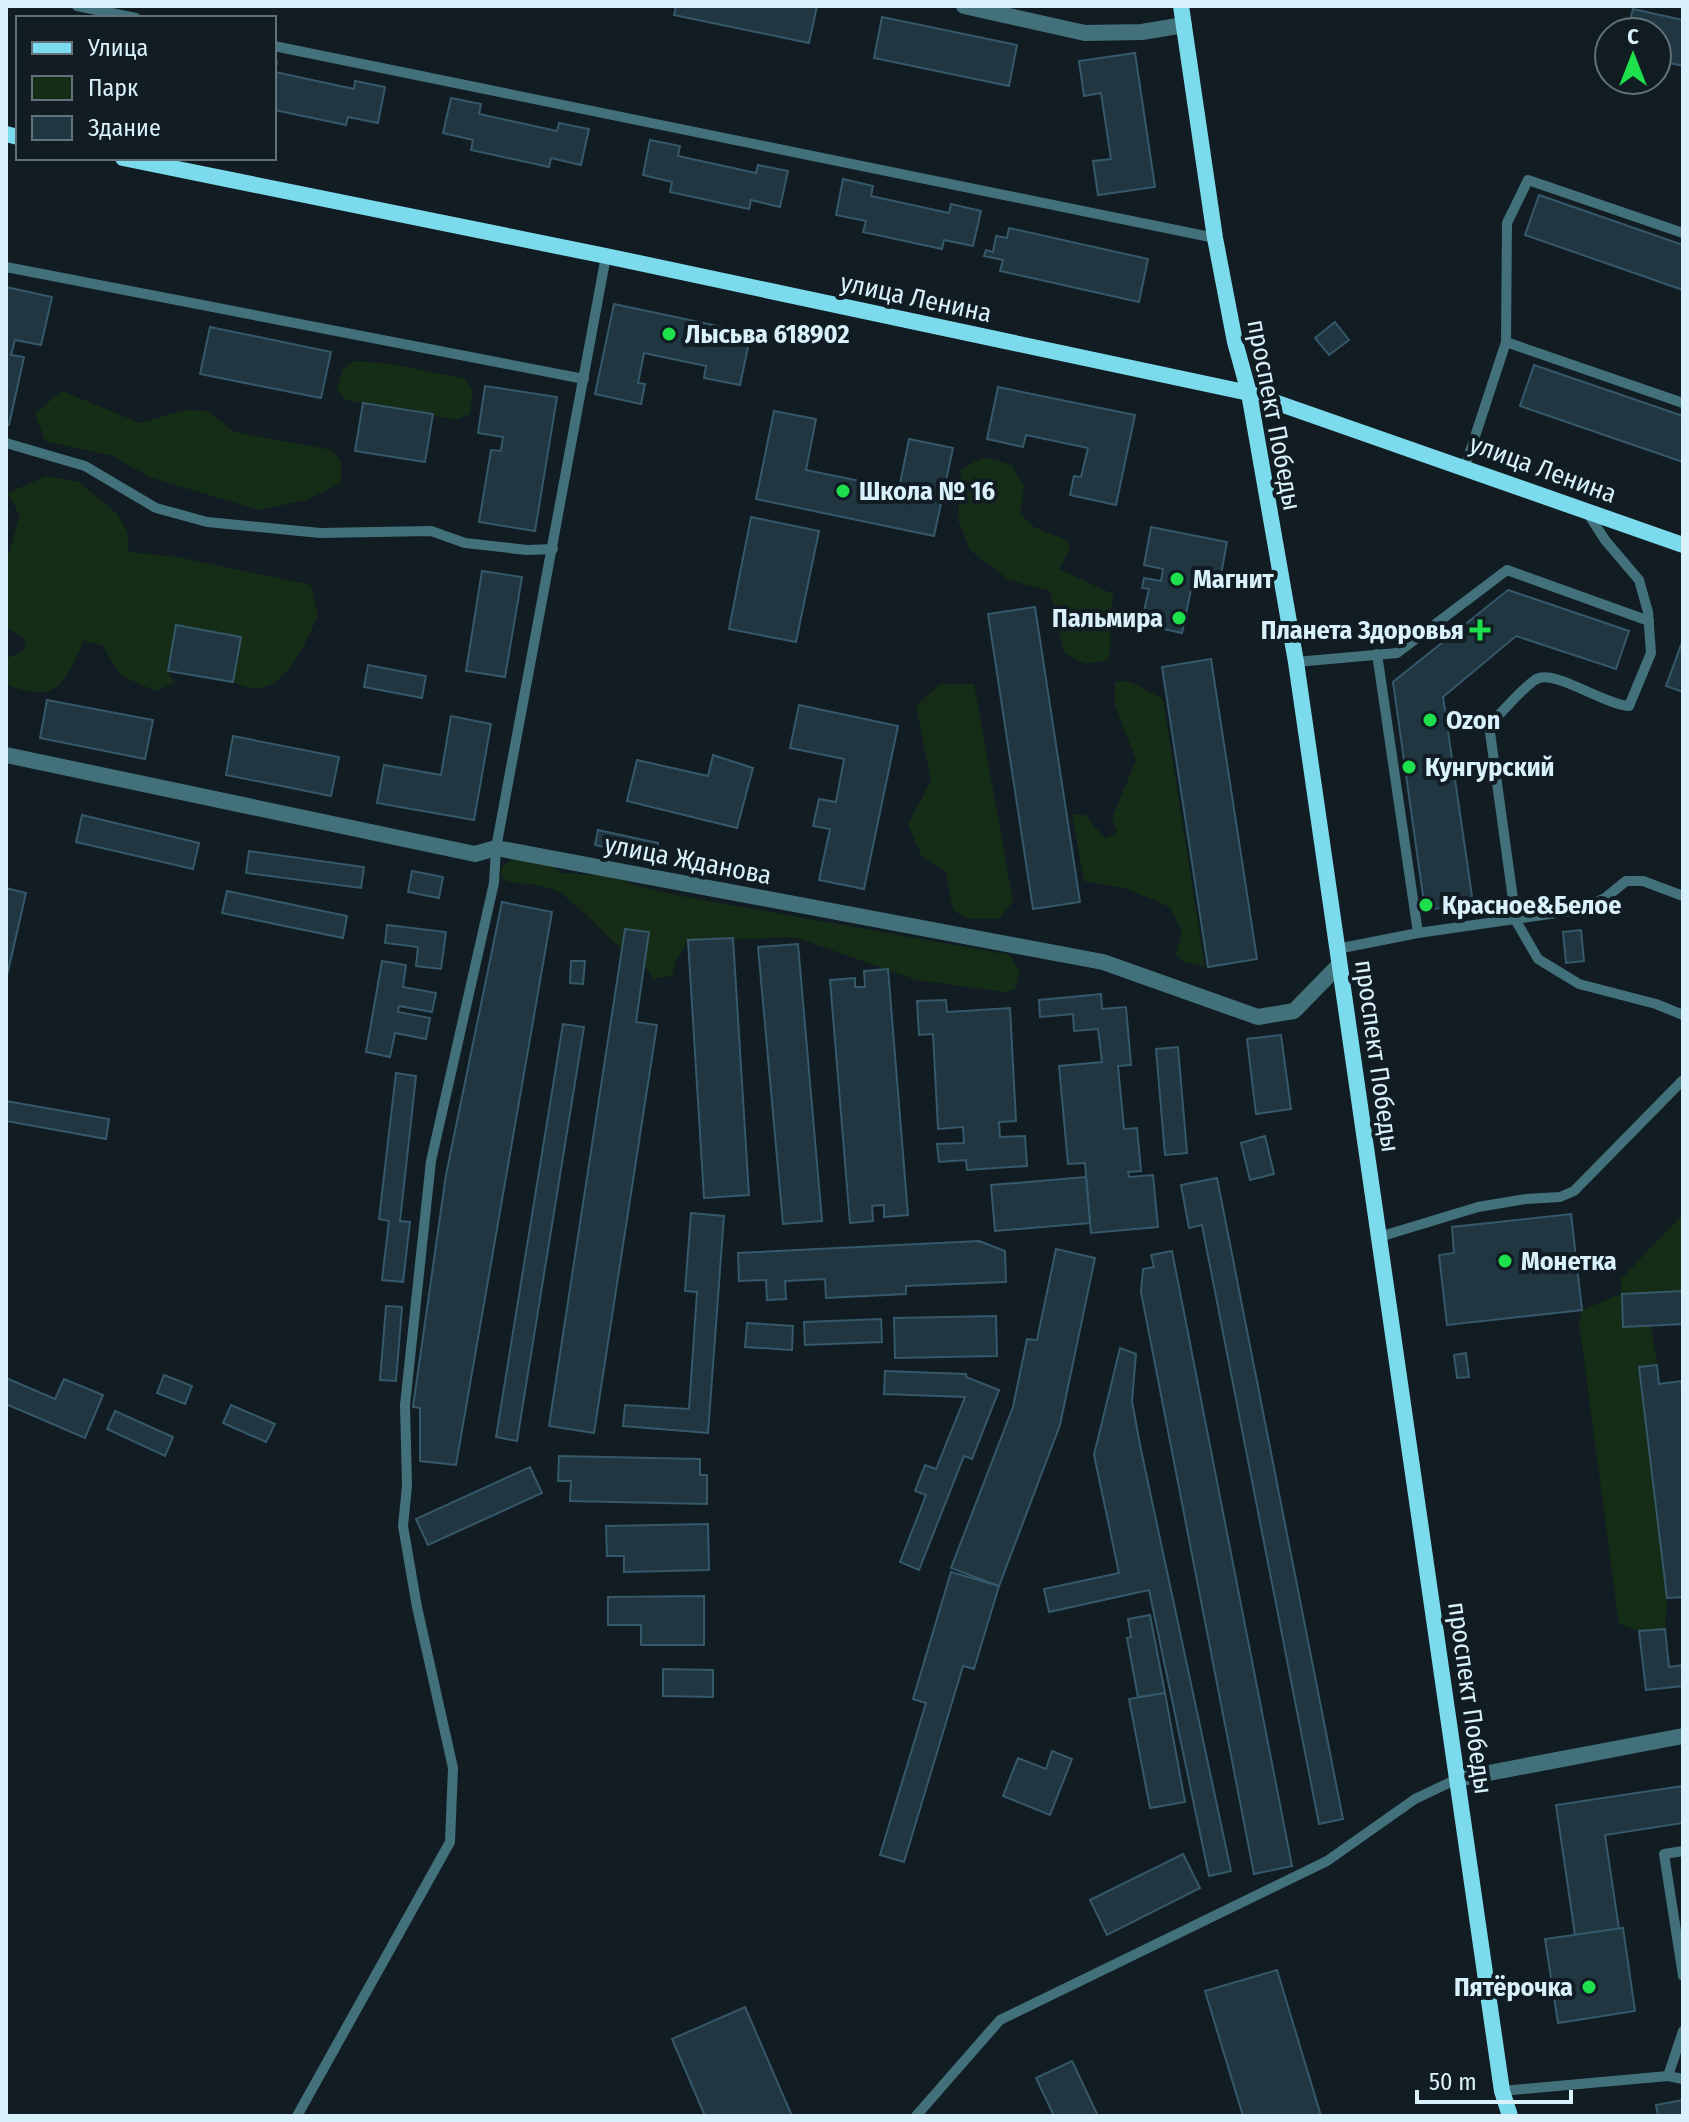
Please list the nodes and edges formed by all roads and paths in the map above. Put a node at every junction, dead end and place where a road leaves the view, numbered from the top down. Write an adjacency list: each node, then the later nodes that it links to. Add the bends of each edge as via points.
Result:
1 (77, 6): 4 (lane)
2 (964, 6): 5 (street, via 1085,33)
3 (1181, 6): 5 (street, проспект Победы)
4 (126, 16)
5 (1184, 25): 9 (street, проспект Победы)
6 (276, 46): 9 (lane)
7 (133, 160): 10 (street, улица Ленина)
8 (1683, 233): 12 (lane, via 1528,180 1507,223)
9 (1215, 238): 14 (street, проспект Победы)
10 (606, 256): 13 (lane); 14 (street, улица Ленина)
11 (6, 267): 13 (lane)
12 (1506, 342): 15 (lane); 17 (lane)
13 (584, 379): 20 (lane)
14 (1249, 393): 17 (street, улица Ленина); 23 (street, проспект Победы)
15 (1683, 403)
16 (6, 443): 20 (lane, via 85,466 156,508 207,522 320,533 431,531 465,543)
17 (1465, 467): 18 (street, улица Ленина)
18 (1586, 510): 19 (street, улица Ленина); 21 (lane, via 1639,580)
19 (1683, 545)
20 (553, 549): 25 (lane)
21 (1649, 621): 22 (lane, via 1507,570 1397,653); 27 (lane, via 1651,653 1629,706 1615,705 1549,675 1537,678 1489,725)
22 (1377, 654): 23 (lane); 28 (lane)
23 (1296, 662): 29 (street, проспект Победы)
24 (6, 755): 25 (street, улица Жданова, via 475,854)
25 (496, 848): 29 (street, улица Жданова, via 1103,962 1258,1017 1294,1011); 41 (lane, via 494,883 431,1161 405,1405 403,1526 453,1768 450,1842)
26 (1683, 896): 27 (lane, via 1643,881 1626,881 1578,910)
27 (1516, 921): 28 (lane); 30 (lane, via 1538,959 1579,984)
28 (1418, 933): 29 (lane)
29 (1338, 957): 32 (street, проспект Победы)
30 (1683, 1015)
31 (1683, 1080): 32 (lane, via 1574,1191 1478,1207)
32 (1379, 1237): 34 (street, проспект Победы)
33 (1683, 1736): 34 (street)
34 (1457, 1779): 40 (street, проспект Победы); 42 (lane, via 1415,1799 1327,1861 1000,2020)
35 (1683, 1851): 36 (lane, via 1664,1854)
36 (1683, 1976)
37 (1683, 2031): 38 (lane)
38 (1668, 2076): 39 (lane); 40 (lane)
39 (1683, 2079)
40 (1502, 2091): 43 (street, проспект Победы)
41 (297, 2116)
42 (916, 2116)
43 (1510, 2116)

